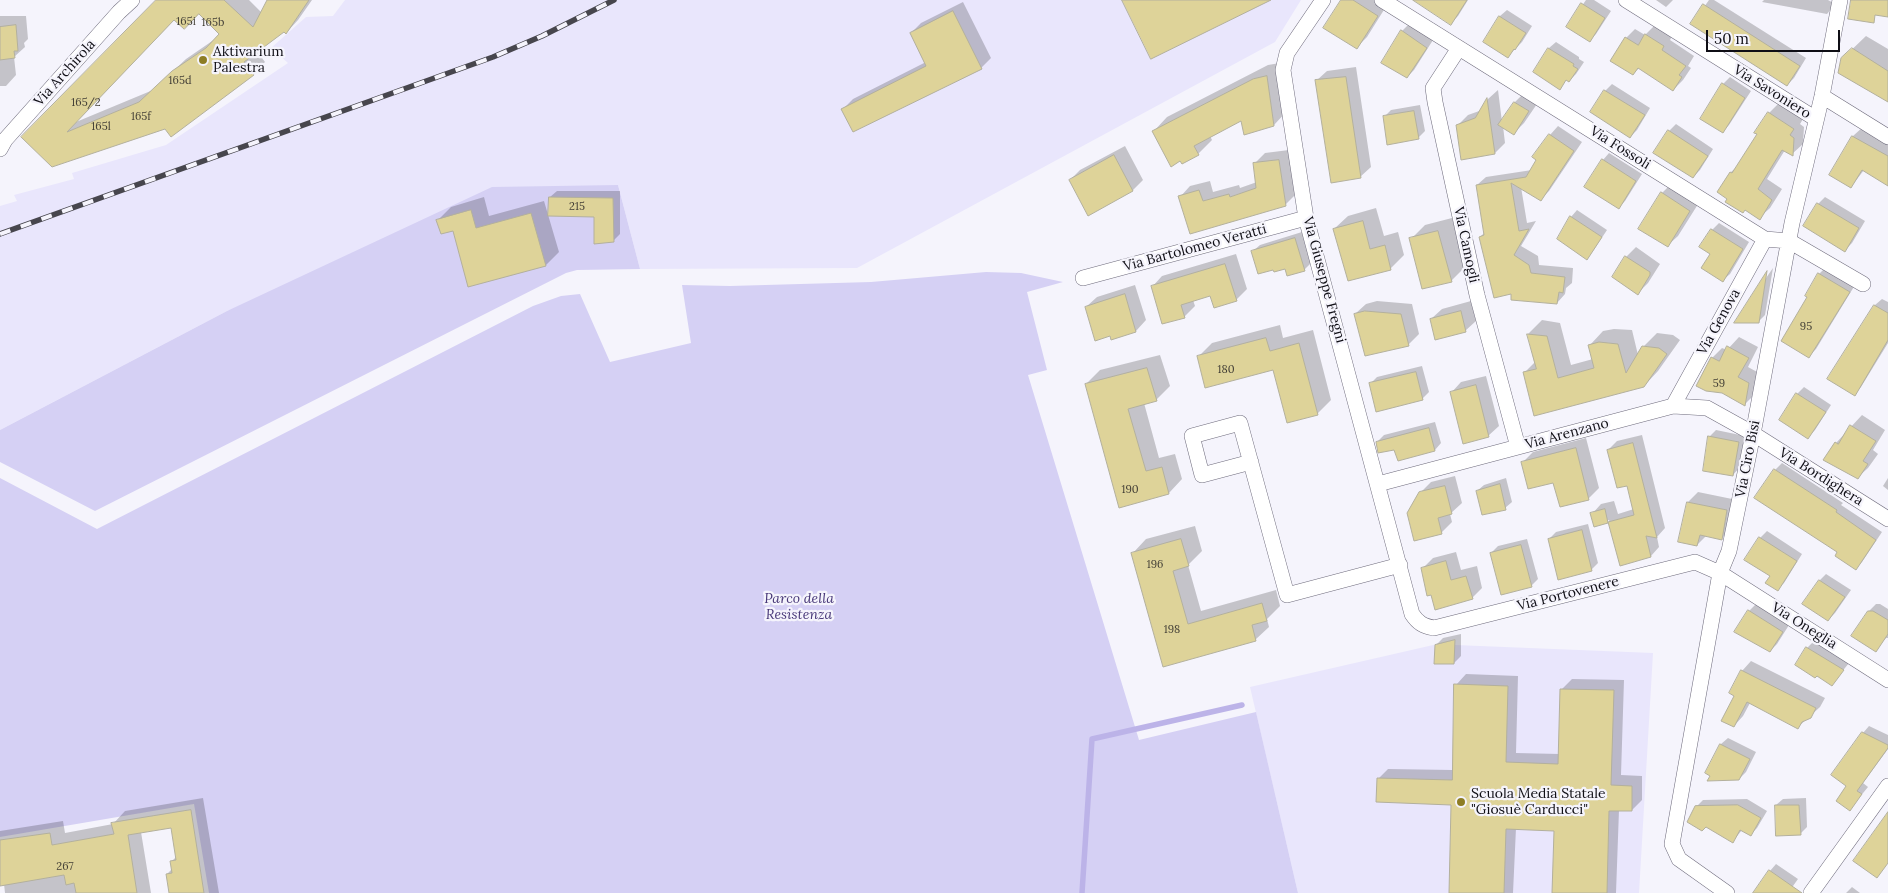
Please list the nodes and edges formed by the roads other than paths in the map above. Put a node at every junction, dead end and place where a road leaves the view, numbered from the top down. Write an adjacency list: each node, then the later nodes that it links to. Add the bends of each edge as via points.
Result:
1 (132, 0): 10 (street, Via Archirola)
2 (1323, 0): 11 (street, Via Giuseppe Fregni, via 1287,53 1283,70)
3 (1382, 0): 6 (street, Via Fossoli)
4 (1626, 0): 8 (street, Via Savoniero)
5 (1839, 1): 7 (street, Via Ciro Bisi)
6 (1458, 48): 12 (street, Via Fossoli); 18 (street, Via Camogli, via 1433,88 1435,102 1477,295)
7 (1822, 96): 8 (street, Via Ciro Bisi); 9 (street)
8 (1816, 119): 13 (street, Via Ciro Bisi)
9 (1888, 137)
10 (0, 149)
11 (1306, 218): 14 (street, Via Bartolomeo Veratti); 20 (street, Via Giuseppe Fregni)
12 (1766, 239): 13 (street, Via Fossoli); 16 (street, Via Genova)
13 (1789, 241): 15 (street, Via Fossoli); 17 (street, Via Ciro Bisi)
14 (1083, 278)
15 (1863, 284)
16 (1673, 406): 17 (street, Via Arenzano, via 1707,408); 18 (street, Via Arenzano)
17 (1753, 434): 21 (street, Via Bordighera); 23 (street, Via Ciro Bisi, via 1729,551)
18 (1518, 447): 20 (street, Via Arenzano)
19 (1251, 462): 22 (street, via 1287,595)
20 (1378, 484): 22 (street, Via Giuseppe Fregni)
21 (1888, 519)
22 (1400, 565): 24 (street, Via Giuseppe Fregni, via 1412,614)
23 (1720, 573): 24 (street, Via Portovenere, via 1695,562 1434,628); 25 (street, Via Oneglia); 28 (street, Via Ciro Bisi, via 1672,844 1679,860)
24 (1417, 621)
25 (1888, 680)
26 (1888, 786): 27 (street)
27 (1883, 804): 29 (street)
28 (1727, 893)
29 (1811, 893)

